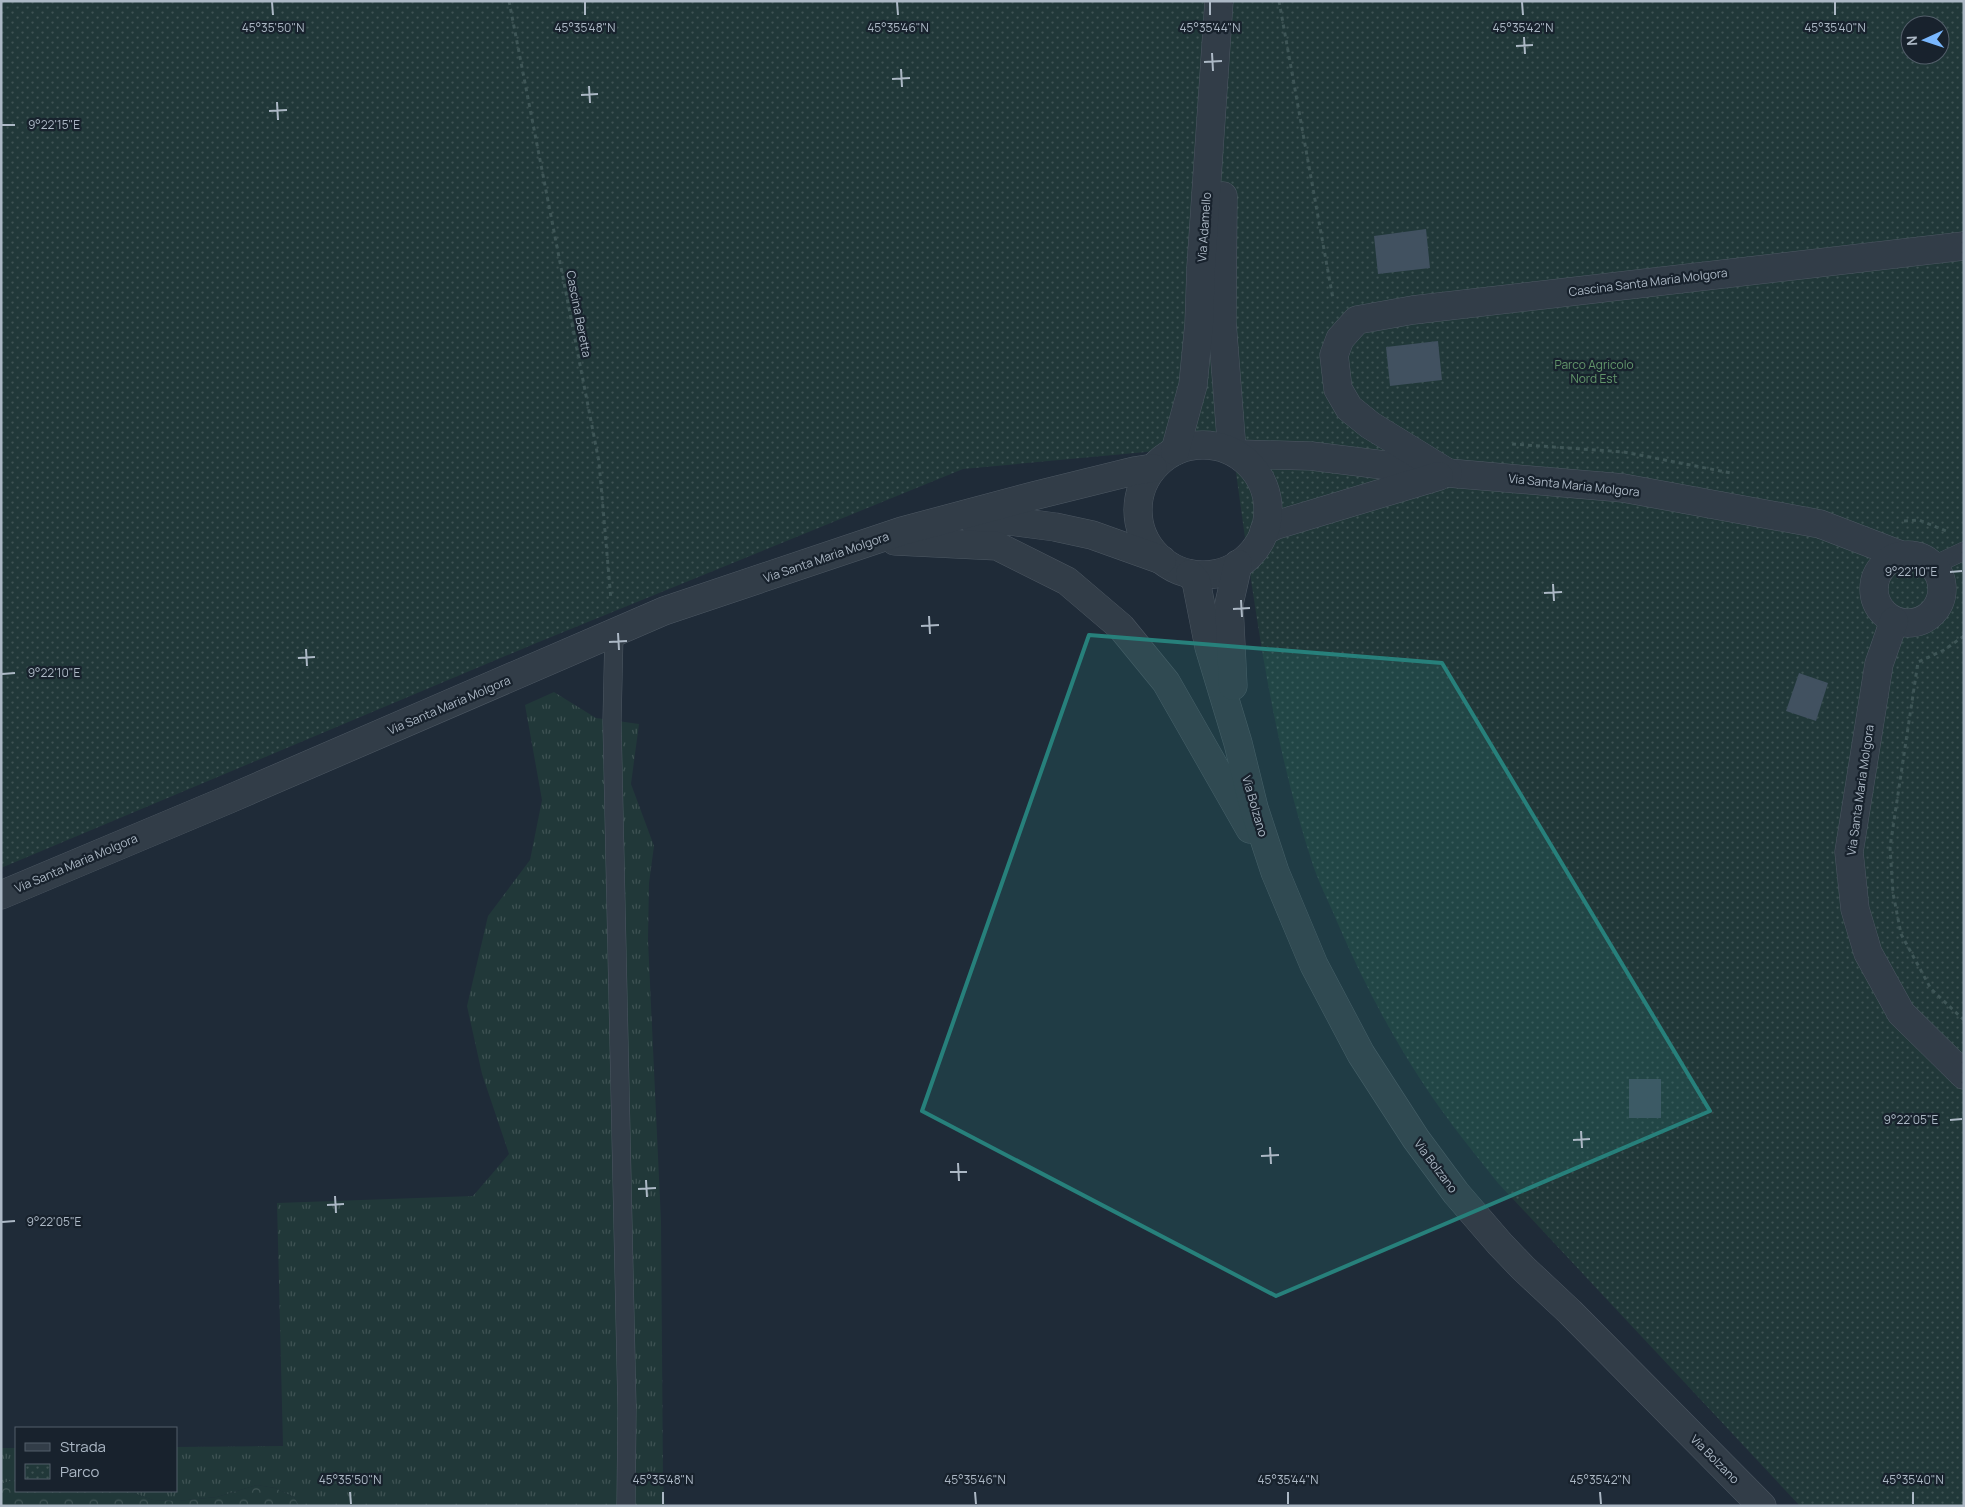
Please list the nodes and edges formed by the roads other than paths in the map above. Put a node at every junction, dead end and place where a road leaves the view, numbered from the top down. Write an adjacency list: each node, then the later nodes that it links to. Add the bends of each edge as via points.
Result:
1 (1219, 1): 4 (street, Via Adamello, via 1199,324 1193,385)
2 (1223, 1): 5 (street, Via Adamello, via 1222,322)
3 (1964, 246): 7 (street, Cascina Santa Maria Molgora, via 1413,310 1357,320 1340,339 1334,355 1338,389 1349,408 1370,425)
4 (1175, 451): 5 (street, via 1204,445); 6 (street)
5 (1235, 453): 7 (street, Via Santa Maria Molgora, via 1311,456); 9 (street, via 1249,464 1265,488 1268,517)
6 (1153, 468): 8 (street, Via Santa Maria Molgora); 13 (street, via 1145,480 1138,509 1145,538)
7 (1448, 473): 9 (street); 12 (street, Via Santa Maria Molgora, via 1623,488 1820,524)
8 (902, 531): 10 (street, Via Santa Maria Molgora); 13 (street, Via Santa Maria Molgora, via 1010,521 1092,535)
9 (1264, 531): 14 (street, via 1249,556)
10 (876, 540): 18 (street, Via Santa Maria Molgora, via 664,612); 20 (street, via 997,546 1067,580 1121,627 1166,682)
11 (1964, 551): 15 (lane)
12 (1901, 555): 15 (street, via 1924,558); 17 (street, via 1882,566 1873,586 1878,607)
13 (1163, 560): 16 (street)
14 (1238, 564): 16 (street, via 1223,572); 19 (street, Via Bolzano, via 1229,604)
15 (1932, 566): 17 (street, via 1942,587 1936,609 1928,618 1918,622)
16 (1190, 574): 19 (street, Via Bolzano, via 1196,581 1209,646)
17 (1894, 621): 22 (street, Via Santa Maria Molgora, via 1879,664 1849,852 1855,909 1868,953 1901,1013)
18 (614, 634): 21 (street, Via Santa Maria Molgora); 23 (lane, via 612,722 627,1409)
19 (1238, 742): 20 (street, Via Bolzano, via 1254,808)
20 (1275, 872): 24 (street, Via Bolzano, via 1314,965 1345,1025 1396,1111 1436,1166 1523,1268)
21 (1, 895)
22 (1964, 1074)
23 (626, 1506)
24 (1762, 1506)

